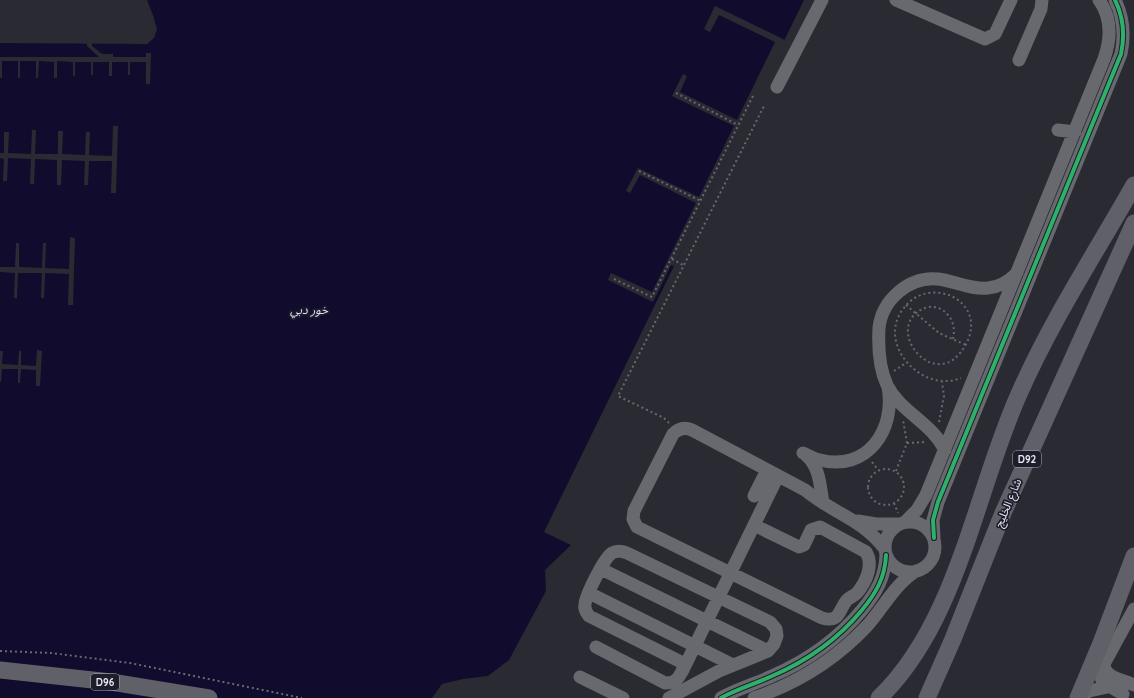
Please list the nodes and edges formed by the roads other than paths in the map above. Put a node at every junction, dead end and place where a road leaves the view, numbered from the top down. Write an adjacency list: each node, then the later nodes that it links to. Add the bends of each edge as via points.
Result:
1 (822, 0): 8 (street)
2 (896, 0): 3 (street, via 985,39 995,34)
3 (1011, 0)
4 (1042, 0): 7 (street, via 1041,9)
5 (1099, 0): 9 (street, via 1109,24 1108,48)
6 (1115, 0): 24 (street, via 1124,30 1121,54 935,511)
7 (1019, 60)
8 (777, 87)
9 (1075, 132): 10 (street); 10 (street, via 1057,132)
10 (1070, 144): 14 (street)
11 (1134, 185): 49 (main road, via 1033,364 1011,412 932,628 912,660)
12 (1134, 223): 15 (main road, شارع الخليج / D92)
13 (1134, 246): 15 (main road)
14 (1019, 272): 16 (street, via 1010,280 990,288 978,289 936,279 921,280 906,286 894,295 880,321 879,355); 17 (street, via 979,367)
15 (1102, 295): 50 (main road, شارع الخليج / D92, via 1003,513)
16 (886, 382): 17 (street, via 910,412); 20 (street, via 890,400 887,423 877,443 865,453 835,462 801,454 814,464 817,470)
17 (941, 442): 23 (street, via 922,503)
18 (772, 473): 19 (street); 20 (street, via 805,490); 21 (street); 29 (street, via 692,430 677,430 632,515 634,524 641,529)
19 (754, 496)
20 (818, 500): 21 (street, via 790,490 782,490 770,510); 22 (street)
21 (757, 519): 29 (street); 29 (street, via 799,547 804,544 811,530 822,528 863,550 870,560 868,572 859,590 845,602 840,613 834,618 826,619)
22 (853, 519): 23 (street, via 876,524); 25 (street, via 871,532)
23 (902, 523): 24 (street, via 923,525); 25 (street, via 887,537)
24 (934, 538): 28 (street, via 934,556 927,566)
25 (886, 552): 28 (street, via 898,569); 47 (street, via 886,567 878,589 836,636 795,665)
26 (1134, 556): 37 (main road)
27 (601, 569): 30 (street); 31 (street, via 610,554 624,551); 33 (street)
28 (916, 571): 48 (street, via 898,585 868,625 834,656 795,681)
29 (730, 573): 31 (street)
30 (589, 593): 34 (street); 38 (street, via 585,605 589,616)
31 (718, 598): 33 (street); 36 (street, via 773,625 777,636)
32 (1134, 609): 43 (street, via 1104,664 1106,672)
33 (706, 622): 34 (street); 36 (street)
34 (695, 645): 38 (street); 39 (street)
35 (596, 647): 38 (street, via 665,683 677,679)
36 (768, 651): 39 (street)
37 (1093, 661): 42 (street, via 1098,675); 51 (main road)
38 (685, 664): 44 (street)
39 (733, 665): 44 (street)
40 (0, 670): 45 (main road, D96, via 111,682)
41 (580, 678): 46 (street)
42 (1108, 687): 43 (street); 51 (street, via 1089,691)
43 (1128, 687)
44 (674, 696)
45 (209, 698)
46 (623, 698)
47 (721, 698)
48 (754, 698)
49 (879, 698)
50 (927, 698)
51 (1078, 698)

